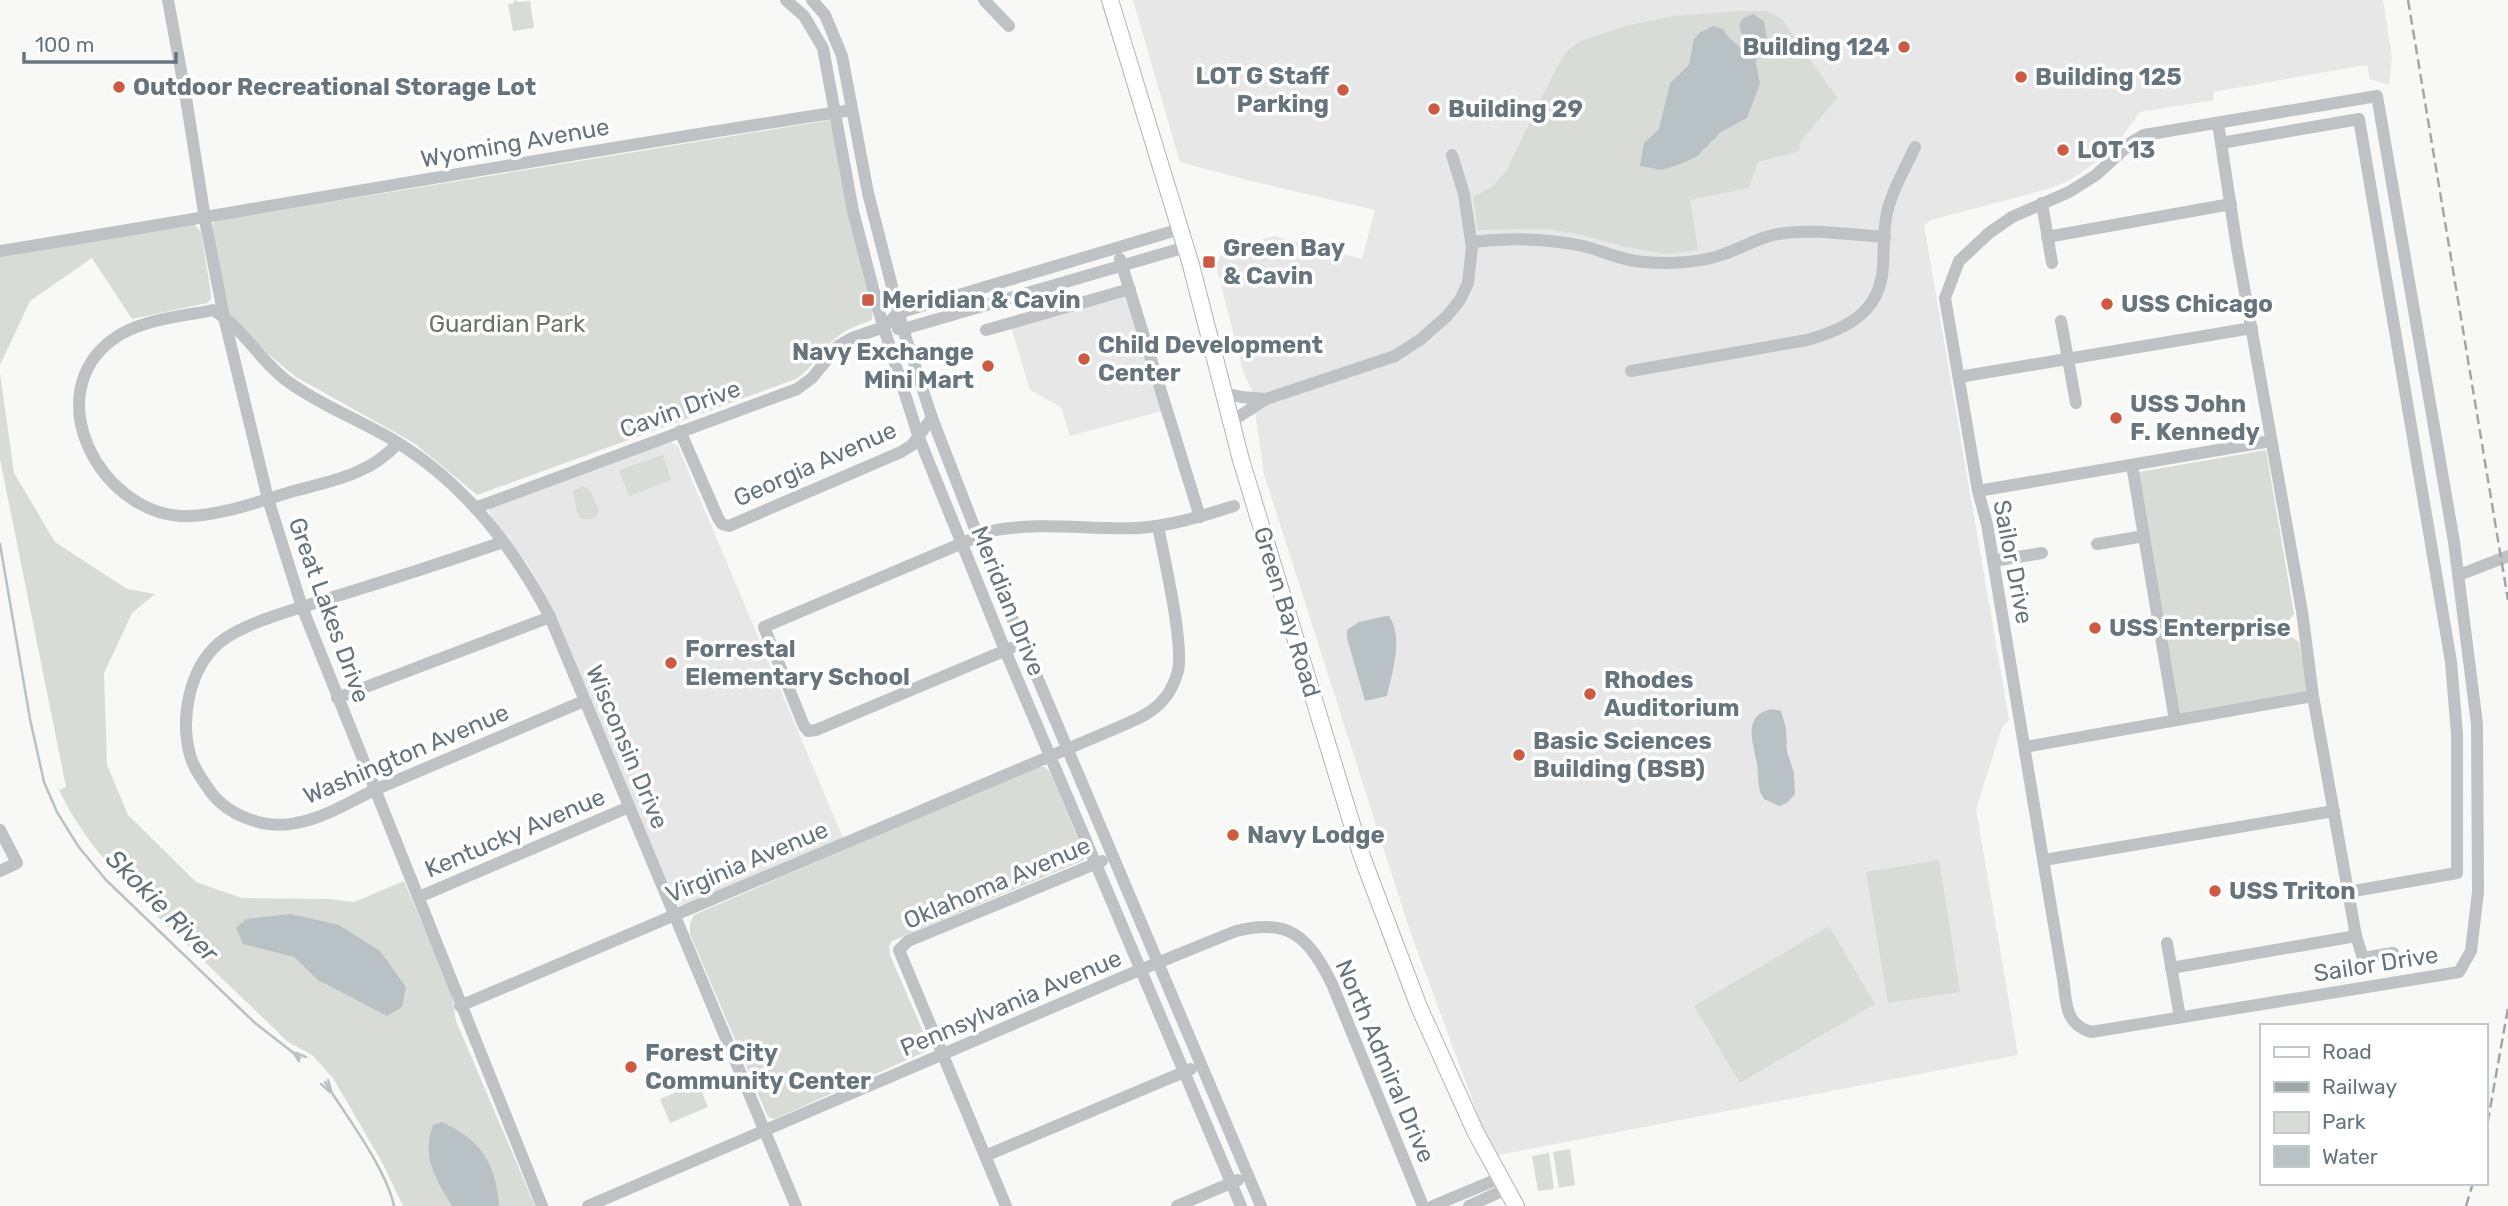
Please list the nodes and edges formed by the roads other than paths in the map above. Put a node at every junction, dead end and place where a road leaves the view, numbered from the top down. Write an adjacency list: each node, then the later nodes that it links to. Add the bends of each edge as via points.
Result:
1 (168, 0): 17 (street, Great Lakes Drive)
2 (786, 0): 7 (street, Meridian Drive)
3 (984, 0): 8 (street)
4 (1110, 0): 18 (main road, Green Bay Road)
5 (831, 1): 6 (street)
6 (815, 4): 7 (street); 9 (street, Meridian Drive, via 839,45)
7 (804, 16): 10 (street, Meridian Drive, via 823,48)
8 (1009, 26)
9 (852, 110): 10 (street, Wyoming Avenue); 28 (street, Meridian Drive, via 867,193)
10 (834, 113): 17 (street, Wyoming Avenue, via 571,153); 31 (street, Meridian Drive, via 853,211)
11 (2218, 123): 12 (street); 15 (street, Sailor Drive, via 2144,135 2096,175); 62 (street, Sailor Drive, via 2377,96)
12 (2221, 143): 16 (street); 82 (street, via 2359,119 2410,410 2451,662 2457,734 2457,873)
13 (1915, 147): 19 (street, via 1889,202)
14 (1452, 155): 21 (street)
15 (2042, 203): 20 (street); 37 (street, Sailor Drive, via 1989,233 1959,261 1945,298)
16 (2231, 204): 20 (street); 32 (street)
17 (204, 218): 24 (street, Wyoming Avenue); 29 (street, Great Lakes Drive)
18 (1180, 229): 22 (main road, Green Bay Road); 23 (street, Cavin Drive)
19 (1885, 237): 21 (street, via 1781,233 1714,257 1645,262 1562,243); 36 (street, via 1880,285 1865,311 1844,328 1807,340)
20 (2048, 237): 25 (street)
21 (1471, 242): 39 (street, via 1469,274 1460,300 1421,339 1395,356)
22 (1186, 247): 26 (street, Cavin Drive); 38 (main road, Green Bay Road)
23 (1117, 248): 26 (street); 28 (street, Cavin Drive)
24 (0, 251)
25 (2052, 263)
26 (1122, 266): 27 (street); 33 (street, Cavin Drive)
27 (1130, 289): 34 (street); 52 (street)
28 (898, 313): 31 (street, Cavin Drive); 33 (street, Meridian Drive)
29 (224, 317): 46 (street, Wisconsin Drive, via 289,383); 49 (street, Great Lakes Drive); 49 (street, via 213,310 129,329 111,340 88,368 83,382 83,432 90,452 111,482 155,510 180,516 211,513)
30 (2061, 321): 35 (street)
31 (884, 327): 33 (street, Cavin Drive); 43 (street, Cavin Drive, via 838,346 797,389); 44 (street, Meridian Drive)
32 (2252, 328): 35 (street); 45 (street)
33 (903, 329): 41 (street, Meridian Drive)
34 (986, 330)
35 (2068, 359): 37 (street); 40 (street)
36 (1631, 371)
37 (1959, 377): 48 (street, Sailor Drive)
38 (1224, 393): 39 (street); 42 (main road, Green Bay Road)
39 (1266, 399): 42 (street)
40 (2076, 403)
41 (932, 418): 44 (street, Georgia Avenue); 54 (street, Meridian Drive)
42 (1232, 421): 100 (main road, Green Bay Road, via 1377,901 1443,1062)
43 (680, 431): 44 (street, Georgia Avenue, via 718,518 729,526 901,452); 51 (street, Cavin Drive)
44 (919, 438): 57 (street, Meridian Drive)
45 (2272, 441): 47 (street); 67 (street)
46 (398, 443): 49 (street, via 361,471); 51 (street, Wisconsin Drive)
47 (2132, 465): 48 (street); 55 (street)
48 (1978, 491): 61 (street, Sailor Drive)
49 (268, 499): 63 (street, Great Lakes Drive)
50 (1234, 506): 52 (street)
51 (475, 508): 56 (street, Wisconsin Drive)
52 (1200, 517): 53 (street)
53 (1158, 526): 54 (street, via 1027,526); 72 (street, Virginia Avenue, via 1178,641 1178,671 1171,690 1149,712)
54 (977, 536): 57 (street); 65 (street, Meridian Drive)
55 (2144, 536): 58 (street); 70 (street)
56 (503, 542): 63 (street, Washington Avenue); 64 (street, Wisconsin Drive)
57 (961, 543): 66 (street, Meridian Drive); 66 (street, via 764,627 804,726 816,730)
58 (2097, 544)
59 (2042, 553): 61 (street)
60 (2508, 556): 62 (street)
61 (1993, 561): 71 (street, Sailor Drive)
62 (2459, 575): 92 (street, Sailor Drive, via 2477,724 2479,854 2471,951 2459,972)
63 (302, 607): 68 (street, Great Lakes Drive); 74 (street, Washington Avenue, via 243,628 219,643 205,661 187,703 190,755 211,793 227,807 270,824 295,824)
64 (550, 617): 68 (street); 69 (street, Wisconsin Drive)
65 (1022, 643): 66 (street); 72 (street, Meridian Drive)
66 (1005, 650): 73 (street, Meridian Drive)
67 (2313, 696): 70 (street); 76 (street)
68 (337, 698): 74 (street, Great Lakes Drive)
69 (584, 701): 74 (street, Washington Avenue); 75 (street, Wisconsin Drive)
70 (2175, 720): 71 (street)
71 (2025, 747): 79 (street, Sailor Drive)
72 (1067, 748): 73 (street, Virginia Avenue); 78 (street, Meridian Drive)
73 (1049, 755): 80 (street, Meridian Drive); 84 (street, Virginia Avenue)
74 (374, 790): 83 (street, Great Lakes Drive)
75 (629, 807): 83 (street, Kentucky Avenue); 84 (street, Wisconsin Drive)
76 (2333, 811): 79 (street); 82 (street)
77 (0, 830): 81 (street, via 17,863)
78 (1112, 857): 80 (street, Oklahoma Avenue); 88 (street, Meridian Drive)
79 (2044, 860): 92 (street, Sailor Drive, via 2071,1020 2091,1032)
80 (1096, 863): 90 (street, Meridian Drive); 93 (street, Oklahoma Avenue, via 908,941 899,950)
81 (0, 871)
82 (2348, 892): 85 (street)
83 (419, 897): 91 (street, Great Lakes Drive)
84 (675, 915): 91 (street, Virginia Avenue); 96 (street, Wisconsin Drive)
85 (2356, 936): 87 (street, via 2363,958); 89 (street)
86 (2167, 943): 89 (street)
87 (2393, 953)
88 (1158, 962): 90 (street, North Admiral Drive); 94 (street, Meridian Drive); 108 (street, North Admiral Drive, via 1254,927 1277,928 1309,945 1332,984)
89 (2171, 968): 92 (street)
90 (1141, 969): 93 (street, Pennsylvania Avenue); 95 (street, Meridian Drive)
91 (460, 1006): 101 (street, Great Lakes Drive)
92 (2180, 1017)
93 (943, 1055): 96 (street, Pennsylvania Avenue); 97 (street)
94 (1200, 1066): 95 (street); 98 (street, Meridian Drive)
95 (1185, 1072): 97 (street); 99 (street, Meridian Drive)
96 (765, 1132): 102 (street, Pennsylvania Avenue); 103 (street)
97 (985, 1156): 104 (street)
98 (1248, 1176): 99 (street); 107 (street, Meridian Drive)
99 (1231, 1183): 105 (street); 106 (street, Meridian Drive)
100 (1503, 1184): 109 (street); 110 (street); 111 (main road, Green Bay Road)
101 (542, 1206)
102 (588, 1206)
103 (796, 1206)
104 (1006, 1206)
105 (1177, 1206)
106 (1241, 1206)
107 (1261, 1206)
108 (1423, 1206)
109 (1433, 1206)
110 (1469, 1206)
111 (1516, 1206)

